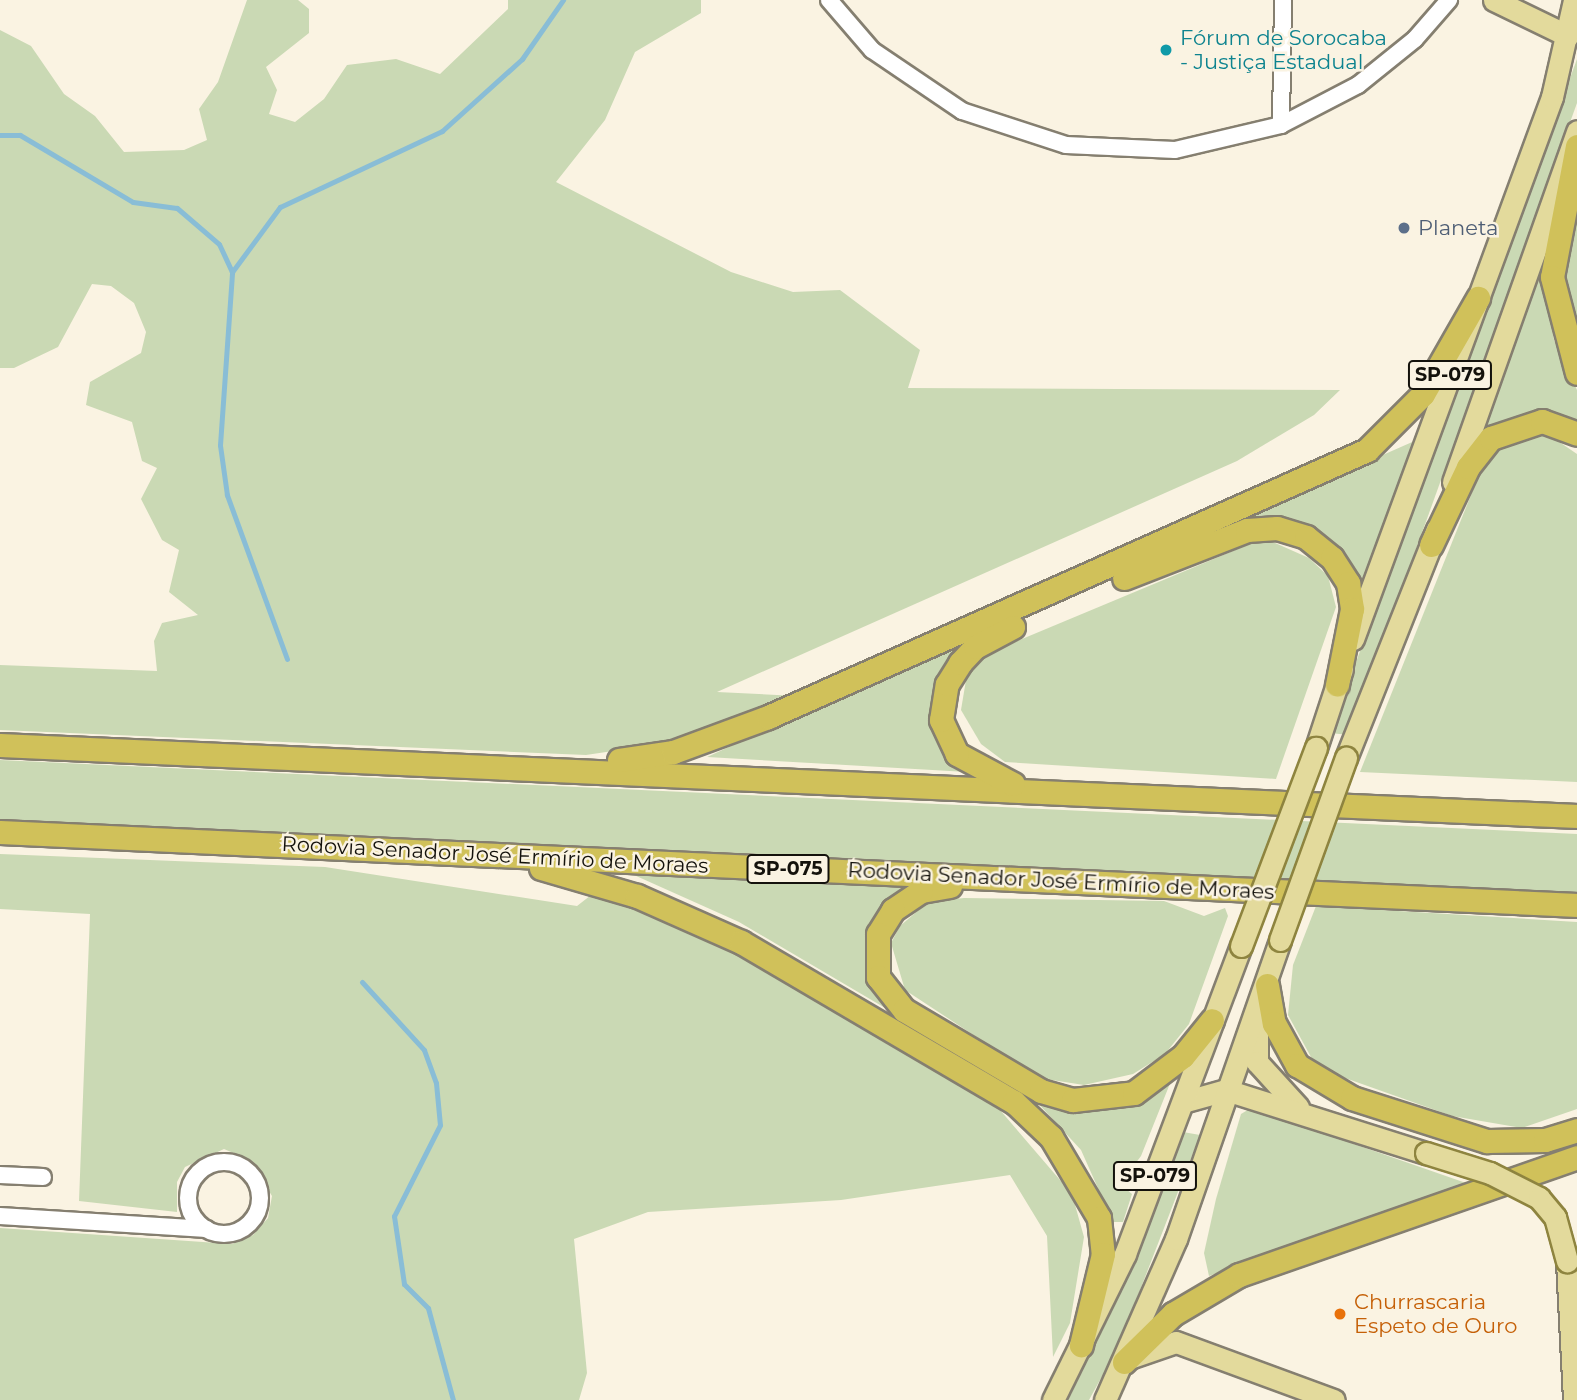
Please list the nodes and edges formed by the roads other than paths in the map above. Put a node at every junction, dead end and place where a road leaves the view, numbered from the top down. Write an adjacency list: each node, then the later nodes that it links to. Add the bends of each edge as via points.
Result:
1 (829, 0): 7 (street, via 872,50 962,111 1066,145 1175,150)
2 (1283, 0): 7 (street)
3 (1449, 0): 7 (street, via 1415,39 1358,85)
4 (1494, 0): 6 (main road)
5 (1574, 0): 6 (main road, SP-079)
6 (1568, 36): 10 (main road, SP-079)
7 (1281, 125)
8 (1577, 131): 13 (main road, SP-079)
9 (1577, 146): 11 (highway, via 1552,277)
10 (1478, 298): 14 (main road, SP-079); 16 (highway, via 1423,394 1367,450 768,717 673,752)
11 (1577, 373)
12 (1577, 434): 13 (highway, via 1542,421 1491,438 1468,467)
13 (1432, 545): 23 (main road, SP-079, bridge)
14 (1337, 685): 17 (highway, via 1352,609 1348,583 1332,558 1306,537 1277,528 1219,536 993,636 960,663 942,701 944,735 957,754); 25 (main road, SP-079, bridge)
15 (0, 745): 16 (highway)
16 (568, 767): 17 (highway)
17 (1029, 791): 18 (highway)
18 (1577, 816)
19 (0, 832): 20 (highway, Rodovia Senador José Ermírio de Moraes / SP-075)
20 (494, 856): 21 (highway, Rodovia Senador José Ermírio de Moraes / SP-075); 35 (highway, via 681,913 1014,1102 1051,1137 1099,1218 1103,1254)
21 (992, 878): 22 (highway, Rodovia Senador José Ermírio de Moraes / SP-075); 25 (highway, via 921,891 893,910 878,934 874,961 883,986 904,1010 1041,1091 1073,1100 1134,1093 1183,1056)
22 (1577, 905)
23 (1278, 943): 24 (main road); 26 (main road, SP-079)
24 (1267, 985): 28 (main road, via 1254,1032 1257,1062 1282,1095); 29 (highway, via 1287,1051 1306,1074 1352,1098 1487,1141 1545,1140)
25 (1212, 1020): 27 (main road, SP-079)
26 (1226, 1090): 27 (main road); 28 (main road); 36 (main road, SP-079, via 1176,1239)
27 (1184, 1102): 35 (main road, SP-079, via 1125,1254)
28 (1315, 1117): 40 (main road, bridge, via 1490,1173 1539,1198 1555,1217 1567,1261)
29 (1577, 1130)
30 (1577, 1157): 36 (highway, via 1239,1275 1173,1314)
31 (0, 1175): 32 (street)
32 (43, 1177)
33 (0, 1216): 34 (street)
34 (207, 1229): 34 (street, via 191,1212 194,1178 212,1164 246,1169 259,1188 251,1222 230,1233)
35 (1081, 1345): 37 (main road, SP-079)
36 (1124, 1362): 38 (main road, SP-079); 39 (main road, via 1154,1345 1176,1342)
37 (1053, 1400)
38 (1105, 1400)
39 (1334, 1400)
40 (1574, 1400)

